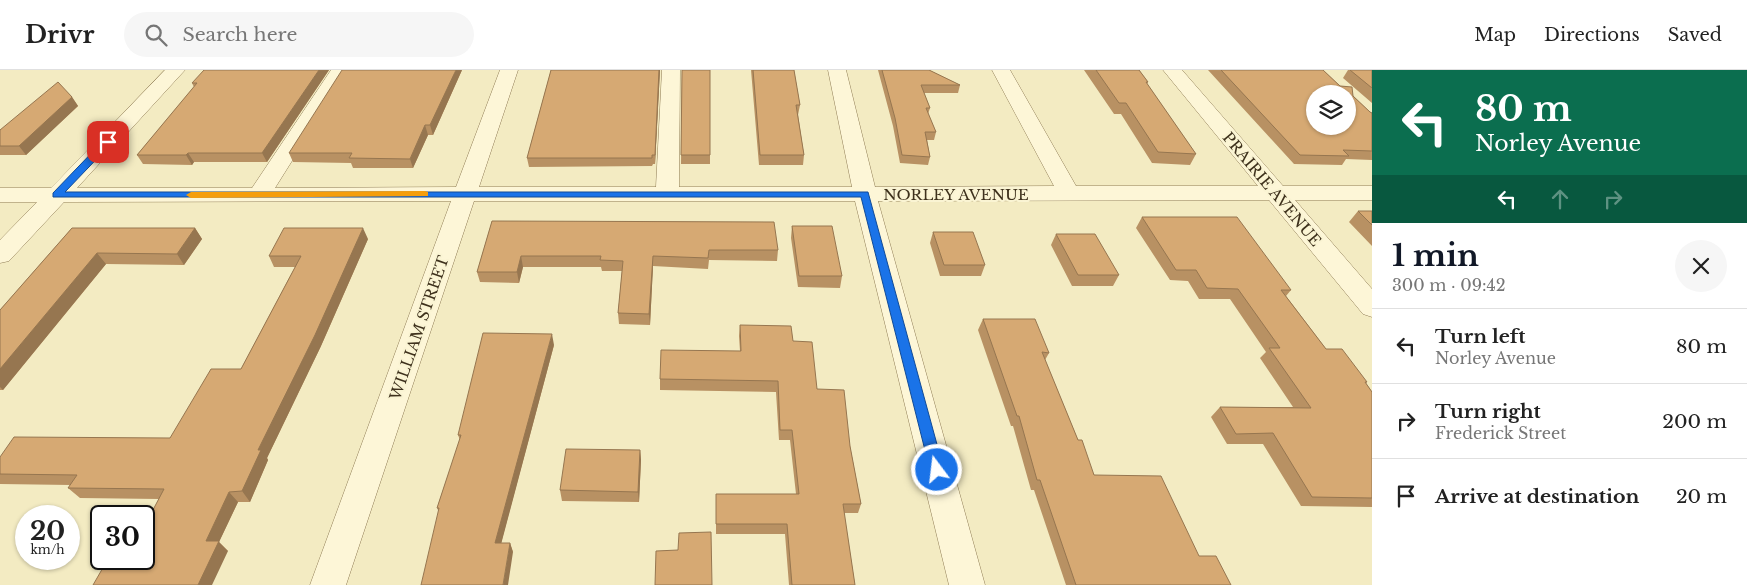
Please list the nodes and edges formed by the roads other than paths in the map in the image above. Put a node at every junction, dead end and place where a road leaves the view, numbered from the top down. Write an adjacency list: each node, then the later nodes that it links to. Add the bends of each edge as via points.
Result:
1 (176, 70): 15 (street)
2 (340, 70): 16 (street)
3 (509, 70): 10 (street, WILLIAM STREET)
4 (671, 70): 11 (street)
5 (836, 70): 12 (street)
6 (1001, 70): 13 (street)
7 (1172, 70): 8 (street, PRAIRIE AVENUE)
8 (1275, 193): 9 (street, NORLEY AVENUE); 13 (street, NORLEY AVENUE); 18 (street, PRAIRIE AVENUE)
9 (1372, 193)
10 (466, 194): 11 (street, NORLEY AVENUE); 16 (street, NORLEY AVENUE); 19 (street, WILLIAM STREET)
11 (668, 194): 12 (street, NORLEY AVENUE)
12 (865, 194): 13 (street, NORLEY AVENUE); 20 (street)
13 (1069, 194)
14 (0, 195): 15 (street, NORLEY AVENUE)
15 (57, 195): 16 (street, NORLEY AVENUE); 17 (street)
16 (259, 195)
17 (0, 255)
18 (1372, 307)
19 (328, 585)
20 (967, 585)

